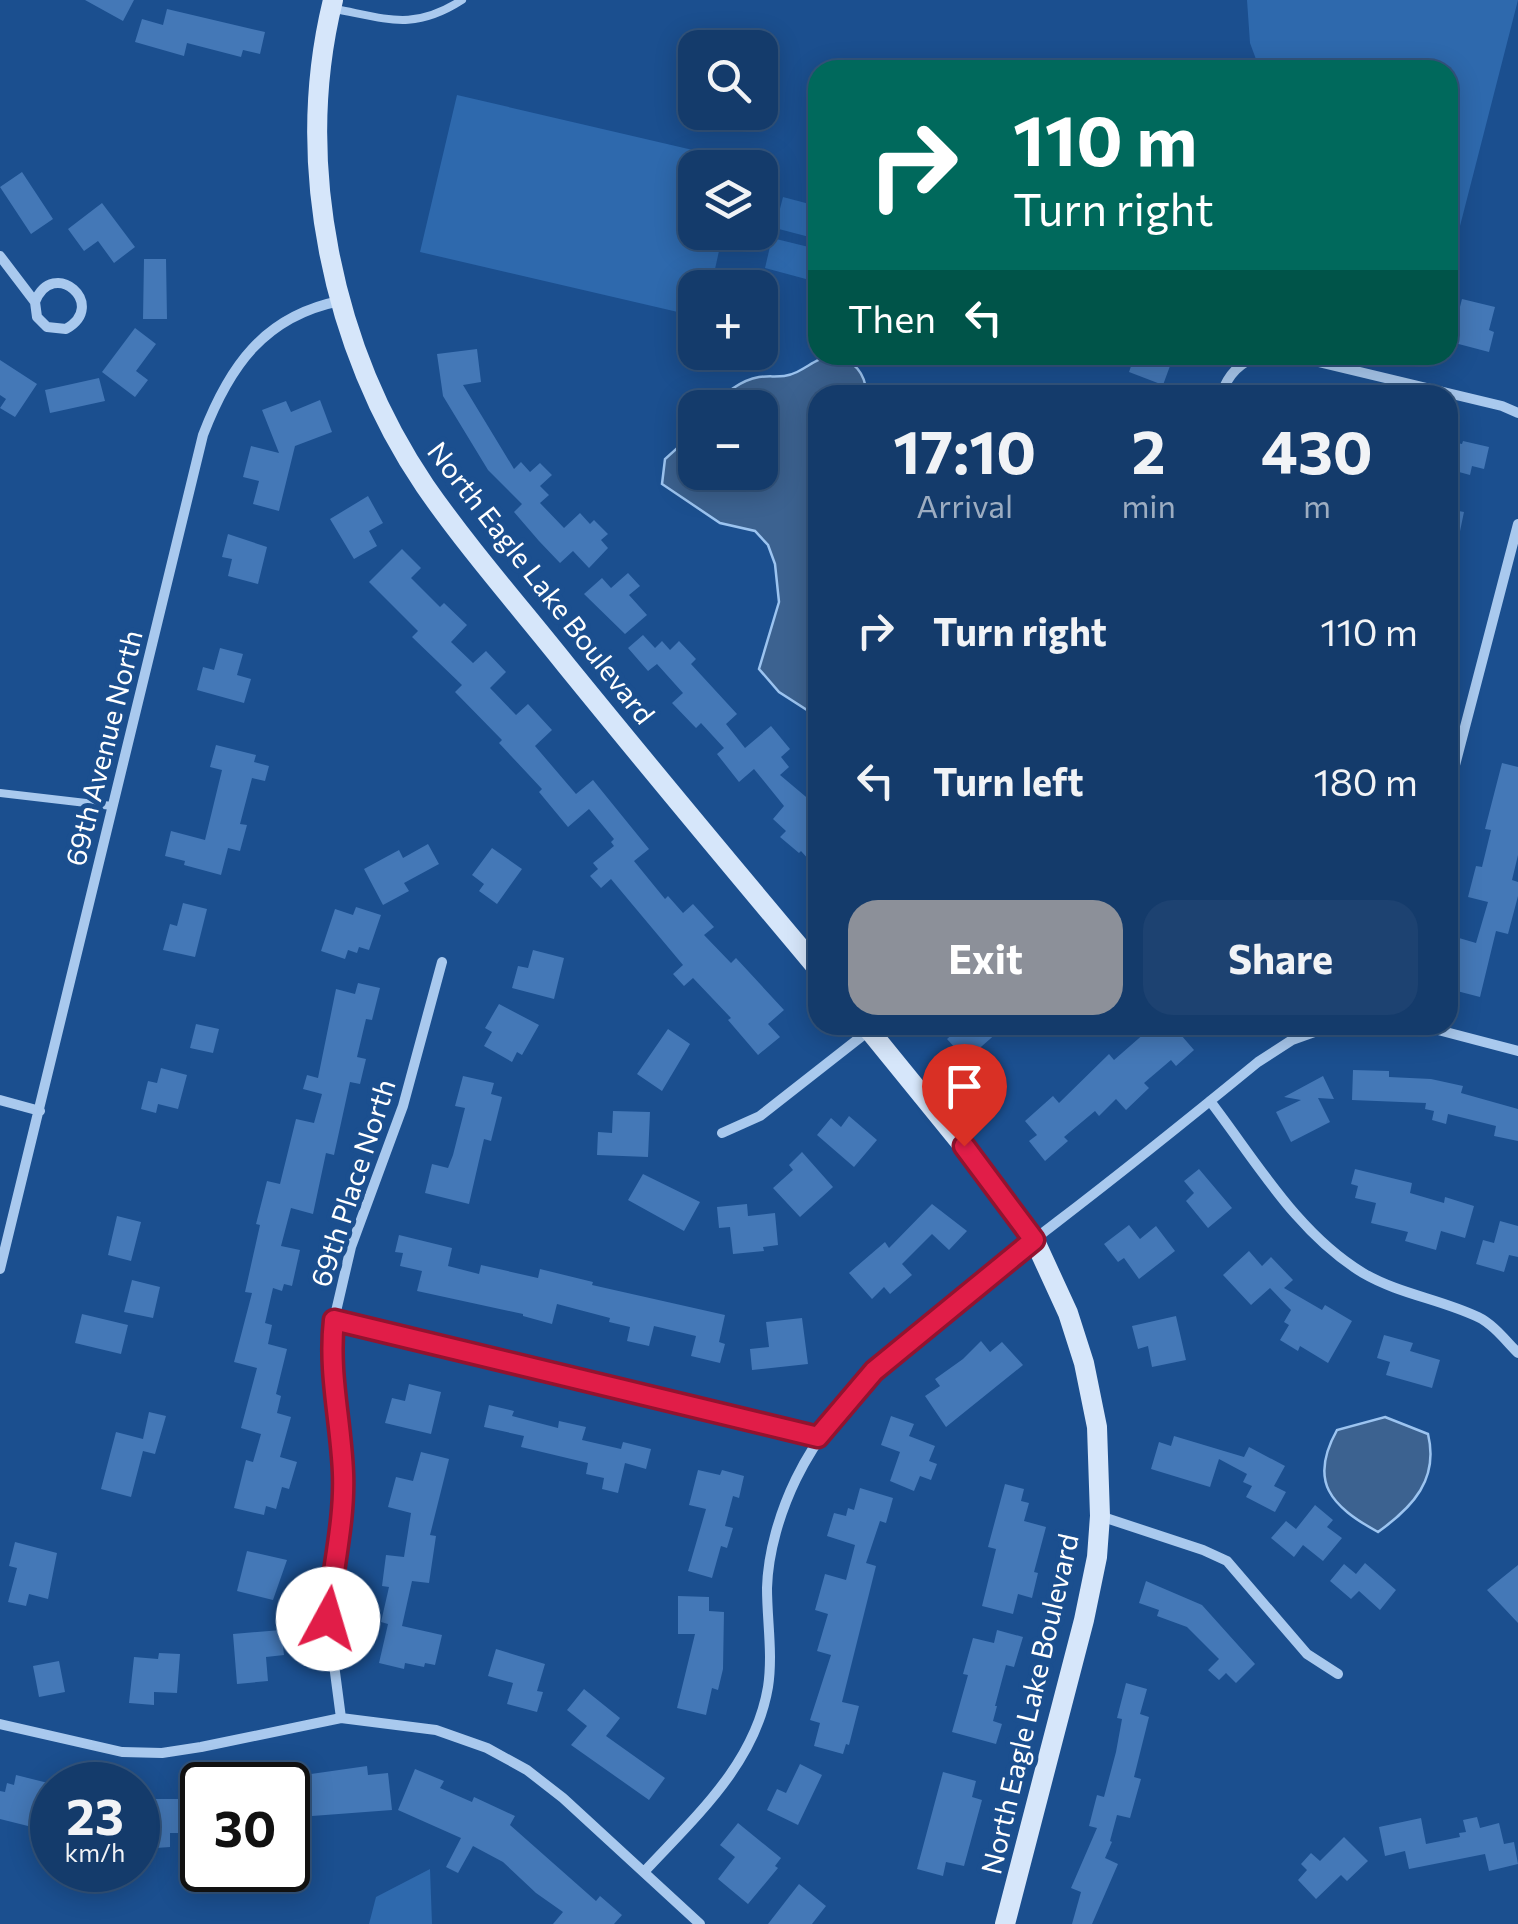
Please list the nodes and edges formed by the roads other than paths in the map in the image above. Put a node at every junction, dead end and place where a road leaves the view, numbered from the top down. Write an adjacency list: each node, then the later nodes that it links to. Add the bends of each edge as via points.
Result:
1 (462, 0): 2 (lane, via 436,17 399,21)
2 (332, 4): 4 (street, North Eagle Lake Boulevard, via 318,108 319,173)
3 (0, 256): 5 (street)
4 (340, 301): 15 (street, 69th Avenue North, via 268,333 219,393); 16 (street, North Eagle Lake Boulevard, via 377,396 424,484)
5 (35, 302): 5 (street, via 38,317 57,330 73,325 82,309 81,297 63,282 41,290)
6 (1242, 365): 8 (street)
7 (1328, 365): 9 (street)
8 (1225, 385)
9 (1407, 385)
10 (1458, 398): 11 (street)
11 (1518, 413)
12 (1518, 524): 13 (street)
13 (1458, 754)
14 (0, 793): 15 (lane)
15 (112, 806): 25 (street, 69th Avenue North)
16 (808, 956)
17 (442, 962): 29 (street, 69th Place North)
18 (860, 1035): 26 (street, via 760,1116)
19 (876, 1035): 27 (street, North Eagle Lake Boulevard)
20 (1306, 1035): 24 (street)
21 (1458, 1035): 22 (street)
22 (1518, 1050)
23 (0, 1100): 25 (street)
24 (1210, 1100): 27 (street); 30 (street, via 1331,1252 1403,1292 1481,1318)
25 (40, 1112): 28 (street, 69th Avenue North)
26 (722, 1133)
27 (1034, 1240): 31 (street, via 874,1371); 32 (street, North Eagle Lake Boulevard, via 1084,1364 1097,1427)
28 (0, 1269)
29 (334, 1320): 31 (street); 34 (street, 69th Place North, via 332,1379 343,1474 328,1619)
30 (1518, 1352)
31 (818, 1437): 36 (street, via 776,1536 767,1584 771,1656 759,1721 714,1796)
32 (1100, 1516): 33 (street, via 1227,1561 1306,1654); 38 (street, North Eagle Lake Boulevard, via 1084,1620)
33 (1338, 1674)
34 (341, 1718): 35 (street, via 162,1752 122,1752); 36 (street, via 436,1730 508,1758)
35 (0, 1724)
36 (644, 1872): 37 (street)
37 (700, 1924)
38 (1005, 1924)

